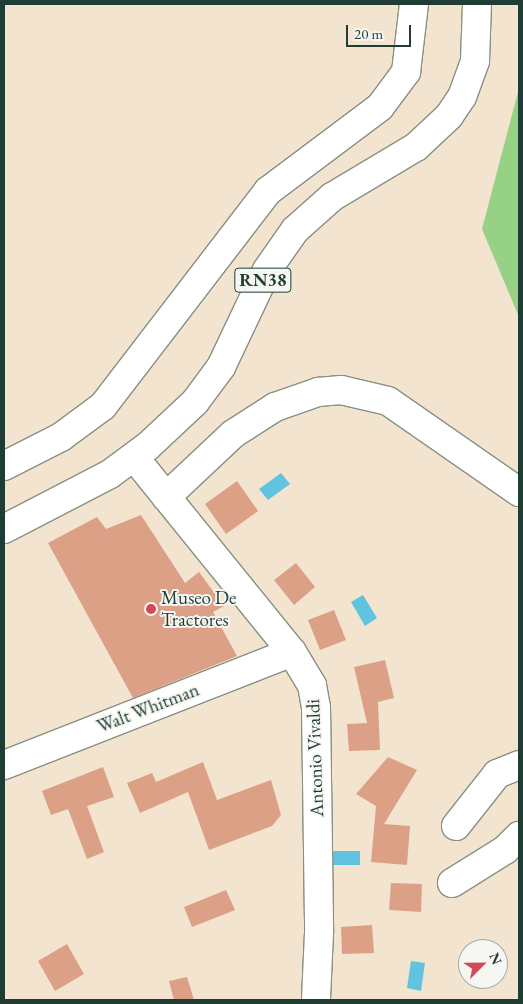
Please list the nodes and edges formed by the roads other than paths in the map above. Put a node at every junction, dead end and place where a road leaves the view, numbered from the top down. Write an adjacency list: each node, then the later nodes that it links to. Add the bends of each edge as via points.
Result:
1 (414, 4): 4 (street, via 406,72 380,107 268,191 103,406 61,437)
2 (477, 4): 3 (street, RN38, via 475,61 462,97 449,116 416,147 332,198 295,230 267,270 222,367 178,420)
3 (134, 457): 6 (street, Antonio Vivaldi); 7 (street, RN38, via 64,500)
4 (4, 466)
5 (519, 492): 6 (street, via 388,401 341,390 318,392 275,407 233,434)
6 (166, 497): 8 (street, Antonio Vivaldi)
7 (4, 529)
8 (292, 652): 9 (street, Walt Whitman); 14 (street, Antonio Vivaldi, via 312,685 316,707)
9 (4, 765)
10 (519, 765): 11 (street, via 497,774)
11 (456, 826)
12 (519, 836): 13 (street, via 505,850)
13 (452, 883)
14 (316, 1000)

